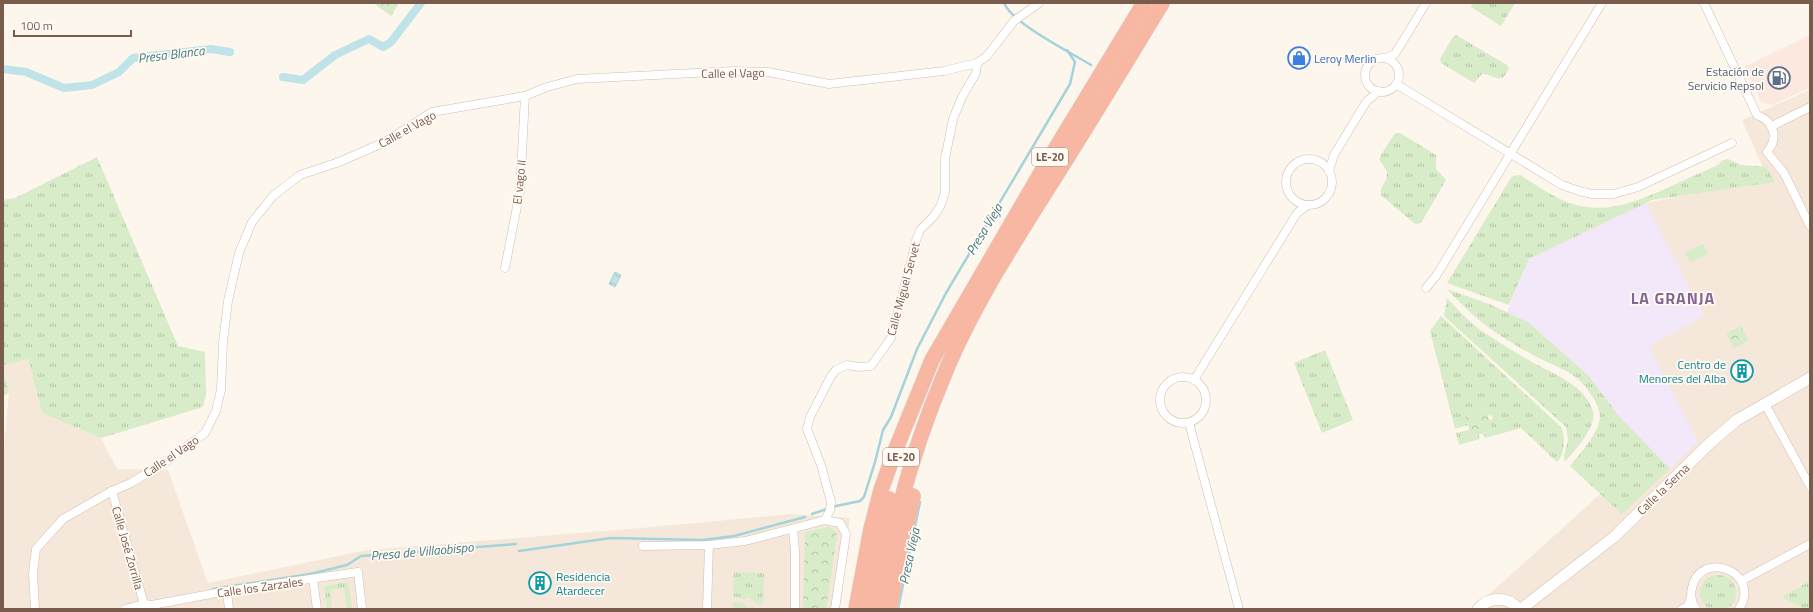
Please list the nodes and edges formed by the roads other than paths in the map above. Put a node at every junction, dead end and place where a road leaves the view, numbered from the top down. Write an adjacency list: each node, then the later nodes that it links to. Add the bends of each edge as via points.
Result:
1 (1144, 3): 30 (highway, LE-20)
2 (1162, 3): 28 (highway, LE-20)
3 (1426, 3): 7 (street)
4 (1602, 3): 19 (street)
5 (1704, 3): 17 (street, via 1757,115)
6 (1036, 4): 9 (street, via 1018,19 987,56)
7 (1395, 54): 8 (street); 10 (street)
8 (1386, 58): 10 (street); 12 (street, via 1376,59 1368,66 1366,76)
9 (977, 64): 14 (street, Calle el Vago, via 944,71 828,84 768,72 734,71 577,79); 37 (street, Calle Miguel Servet, via 976,73 962,96 953,119 945,159 945,192 941,205 920,230 915,243 891,338 871,366 847,365 836,370 810,417 807,429 821,465 830,506)
10 (1395, 64): 11 (street, via 1399,73)
11 (1396, 84): 13 (street, via 1389,90); 19 (street)
12 (1370, 86): 13 (street); 15 (street)
13 (1379, 91): 15 (street)
14 (525, 96): 27 (street, El vago II, via 520,191); 36 (street, Calle el Vago, via 432,112 385,142 340,162 300,175 273,196 252,222 239,253 228,301 221,390 216,411 205,433 167,461 131,483)
15 (1367, 100): 20 (street)
16 (1810, 107): 17 (street)
17 (1772, 126): 26 (street, via 1774,138 1767,152 1784,173)
18 (1732, 143): 19 (street, via 1638,187 1614,194 1592,194 1562,185)
19 (1510, 153): 29 (street, via 1436,276)
20 (1334, 154): 21 (street); 22 (street)
21 (1318, 161): 22 (street); 23 (street, via 1304,160 1290,170 1286,181 1287,188)
22 (1329, 171): 24 (street, via 1332,185 1330,192 1320,202)
23 (1295, 200): 24 (street); 25 (street)
24 (1308, 205): 25 (street)
25 (1297, 213): 32 (street)
26 (1810, 226)
27 (505, 268)
28 (996, 274): 58 (highway, LE-20, via 952,356 924,427 893,533); 59 (highway, via 962,346 921,460)
29 (1426, 288)
30 (959, 313): 56 (highway, via 932,360 895,451 870,529); 57 (highway, LE-20, via 936,362 902,453 881,531)
31 (1810, 378): 33 (street, Calle la Serna)
32 (1194, 380): 34 (street, via 1204,390 1206,404 1200,416); 34 (street, via 1179,377 1172,380 1166,384 1160,398 1160,405 1168,418 1174,422)
33 (1765, 404): 35 (street); 62 (street, Calle la Serna, via 1737,420 1614,537)
34 (1189, 423): 60 (street)
35 (1809, 482)
36 (112, 491): 46 (street, Calle José Zorrilla); 48 (street, Calle el Vago, via 63,520 36,549 33,573)
37 (825, 520): 38 (street); 55 (street, via 840,523 846,534)
38 (793, 529): 40 (street, via 745,541); 54 (street)
39 (1810, 544): 43 (street)
40 (709, 545): 41 (street); 53 (street)
41 (643, 546)
42 (313, 579): 44 (street, Calle los Zarzales); 51 (street); 52 (street, Calle los Zarzales, via 358,572)
43 (1741, 581): 45 (street, via 1729,569 1712,567 1697,576); 47 (street, via 1744,593)
44 (227, 591): 46 (street, Calle los Zarzales); 50 (street)
45 (1691, 598): 63 (street, via 1688,606); 64 (street)
46 (149, 606): 49 (street, Calle los Zarzales)
47 (1741, 608)
48 (35, 609)
49 (125, 609)
50 (229, 609)
51 (317, 609)
52 (362, 609)
53 (708, 609)
54 (794, 609)
55 (835, 609)
56 (856, 609)
57 (868, 609)
58 (879, 609)
59 (890, 609)
60 (1239, 609)
61 (1478, 609): 62 (street, Calle la Serna, via 1488,601 1502,599)
62 (1520, 609)
63 (1682, 609)
64 (1696, 609)

